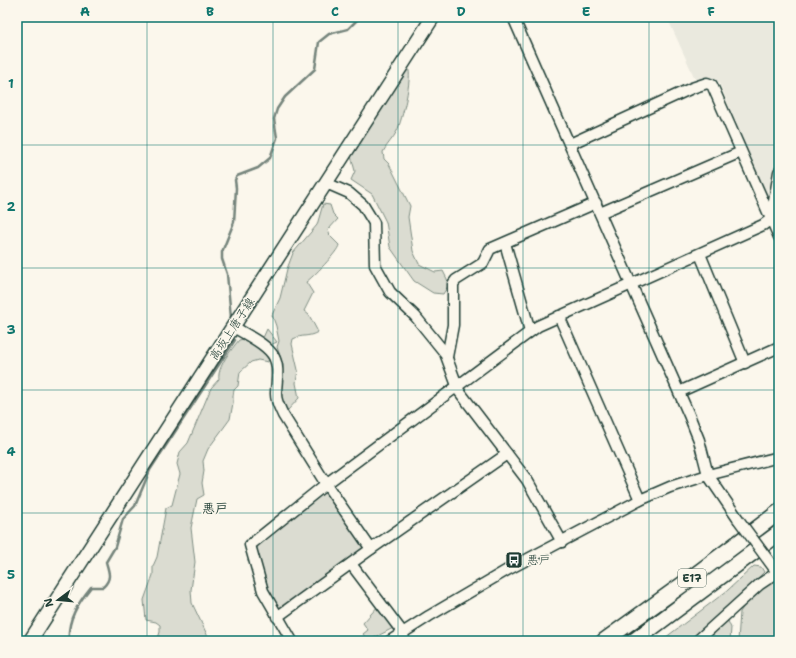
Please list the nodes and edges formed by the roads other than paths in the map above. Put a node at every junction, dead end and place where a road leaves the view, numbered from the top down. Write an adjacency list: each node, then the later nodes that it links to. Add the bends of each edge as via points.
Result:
1 (433, 17): 6 (main road, 高坂上唐子線)
2 (513, 17): 3 (street)
3 (570, 144): 4 (street, via 707,83 712,85); 7 (street)
4 (741, 152): 8 (street); 9 (street)
5 (779, 172): 9 (street)
6 (326, 183): 15 (main road, 高坂上唐子線); 18 (street, via 349,193 363,205 374,223 373,259 380,277 390,292 434,338)
7 (596, 203): 8 (street); 11 (street)
8 (600, 213): 13 (street)
9 (771, 219): 10 (street); 12 (street, via 763,226)
10 (779, 238)
11 (505, 243): 16 (street); 18 (street, via 490,249 483,263 465,273 453,284 453,324)
12 (700, 254): 13 (street); 19 (street)
13 (631, 285): 14 (street); 21 (street)
14 (559, 316): 16 (street); 26 (street)
15 (234, 327): 25 (street, via 268,349 274,356 277,364 278,404); 34 (main road, 高坂上唐子線)
16 (530, 331): 20 (street)
17 (779, 347): 19 (street)
18 (447, 357): 20 (street)
19 (745, 363): 21 (street)
20 (456, 386): 22 (street); 25 (street)
21 (679, 392): 24 (street, via 699,440)
22 (507, 454): 29 (street, via 527,480); 30 (street)
23 (779, 457): 24 (street)
24 (708, 474): 26 (street); 39 (street, bridge, via 774,568 775,574 760,584)
25 (326, 484): 30 (street); 32 (street, via 250,545 263,591)
26 (640, 500): 29 (street)
27 (779, 512): 37 (highway, E17)
28 (779, 533): 38 (highway, E17)
29 (562, 542): 33 (street, via 503,573)
30 (370, 549): 31 (street)
31 (350, 564): 32 (street); 33 (street)
32 (277, 617): 35 (street)
33 (403, 637): 36 (street)
34 (30, 641)
35 (292, 641)
36 (390, 641)
37 (604, 641)
38 (634, 641)
39 (697, 641)

